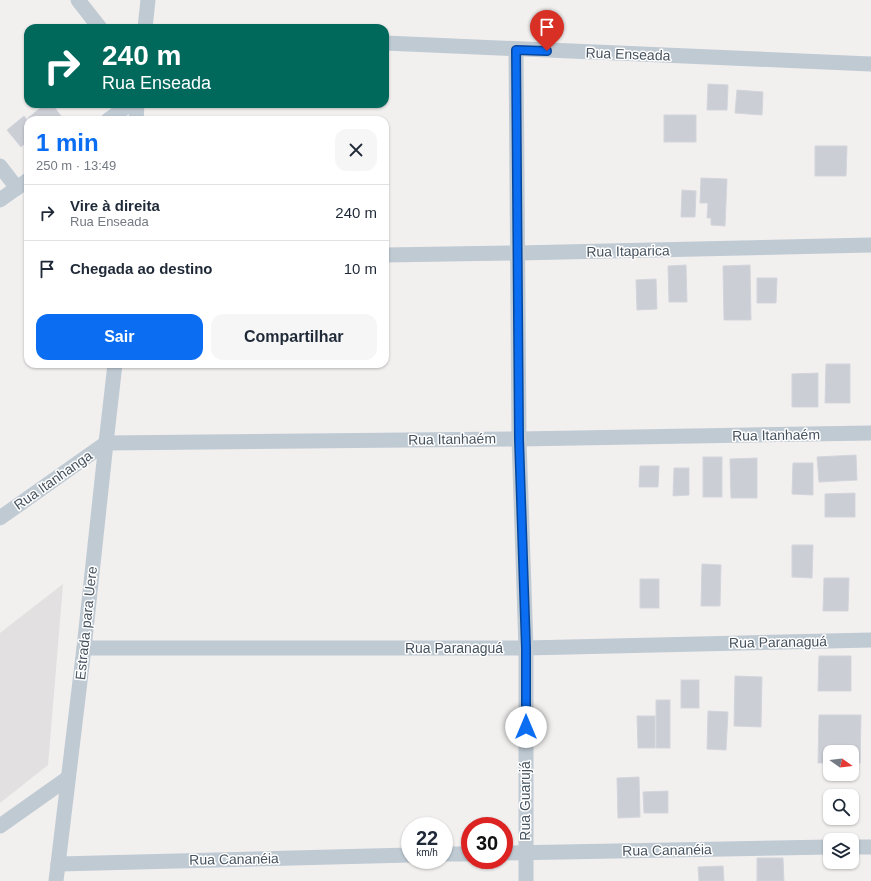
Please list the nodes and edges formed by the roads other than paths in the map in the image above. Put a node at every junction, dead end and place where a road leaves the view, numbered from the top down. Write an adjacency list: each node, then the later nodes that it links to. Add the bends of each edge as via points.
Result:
1 (78, 0): 3 (street)
2 (148, 0): 4 (street)
3 (101, 24)
4 (145, 24)
5 (389, 43): 6 (street, Rua Enseada)
6 (516, 50): 7 (street, Rua Enseada); 14 (street, Rua Guarujá)
7 (871, 64)
8 (124, 108): 9 (street)
9 (114, 116)
10 (0, 166): 11 (street)
11 (22, 184): 12 (street)
12 (0, 200)
13 (871, 245): 14 (street, Rua Itaparica)
14 (518, 254): 15 (street, Rua Itaparica); 18 (street, Rua Guarujá)
15 (389, 255)
16 (115, 368): 19 (street, Estrada para Uere)
17 (871, 433): 18 (street, Rua Itanhaém)
18 (519, 439): 19 (street, Rua Itanhaém); 23 (street, Rua Guarujá)
19 (106, 443): 20 (street, Rua Itanhanga); 22 (street, Estrada para Uere)
20 (0, 518)
21 (871, 640): 23 (street, Rua Paranaguá)
22 (84, 648): 23 (street, Rua Paranaguá); 24 (street, Estrada para Uere)
23 (526, 648): 29 (street, Rua Guarujá)
24 (68, 778): 25 (street); 32 (street, Estrada para Uere)
25 (0, 826)
26 (823, 847): 29 (street, Rua Cananéia)
27 (859, 847): 28 (street)
28 (871, 847)
29 (525, 852): 30 (street, Rua Cananéia); 34 (street, Rua Guarujá)
30 (513, 853)
31 (401, 855): 32 (street, Rua Cananéia)
32 (58, 864): 33 (street, Estrada para Uere)
33 (56, 881)
34 (526, 881)

